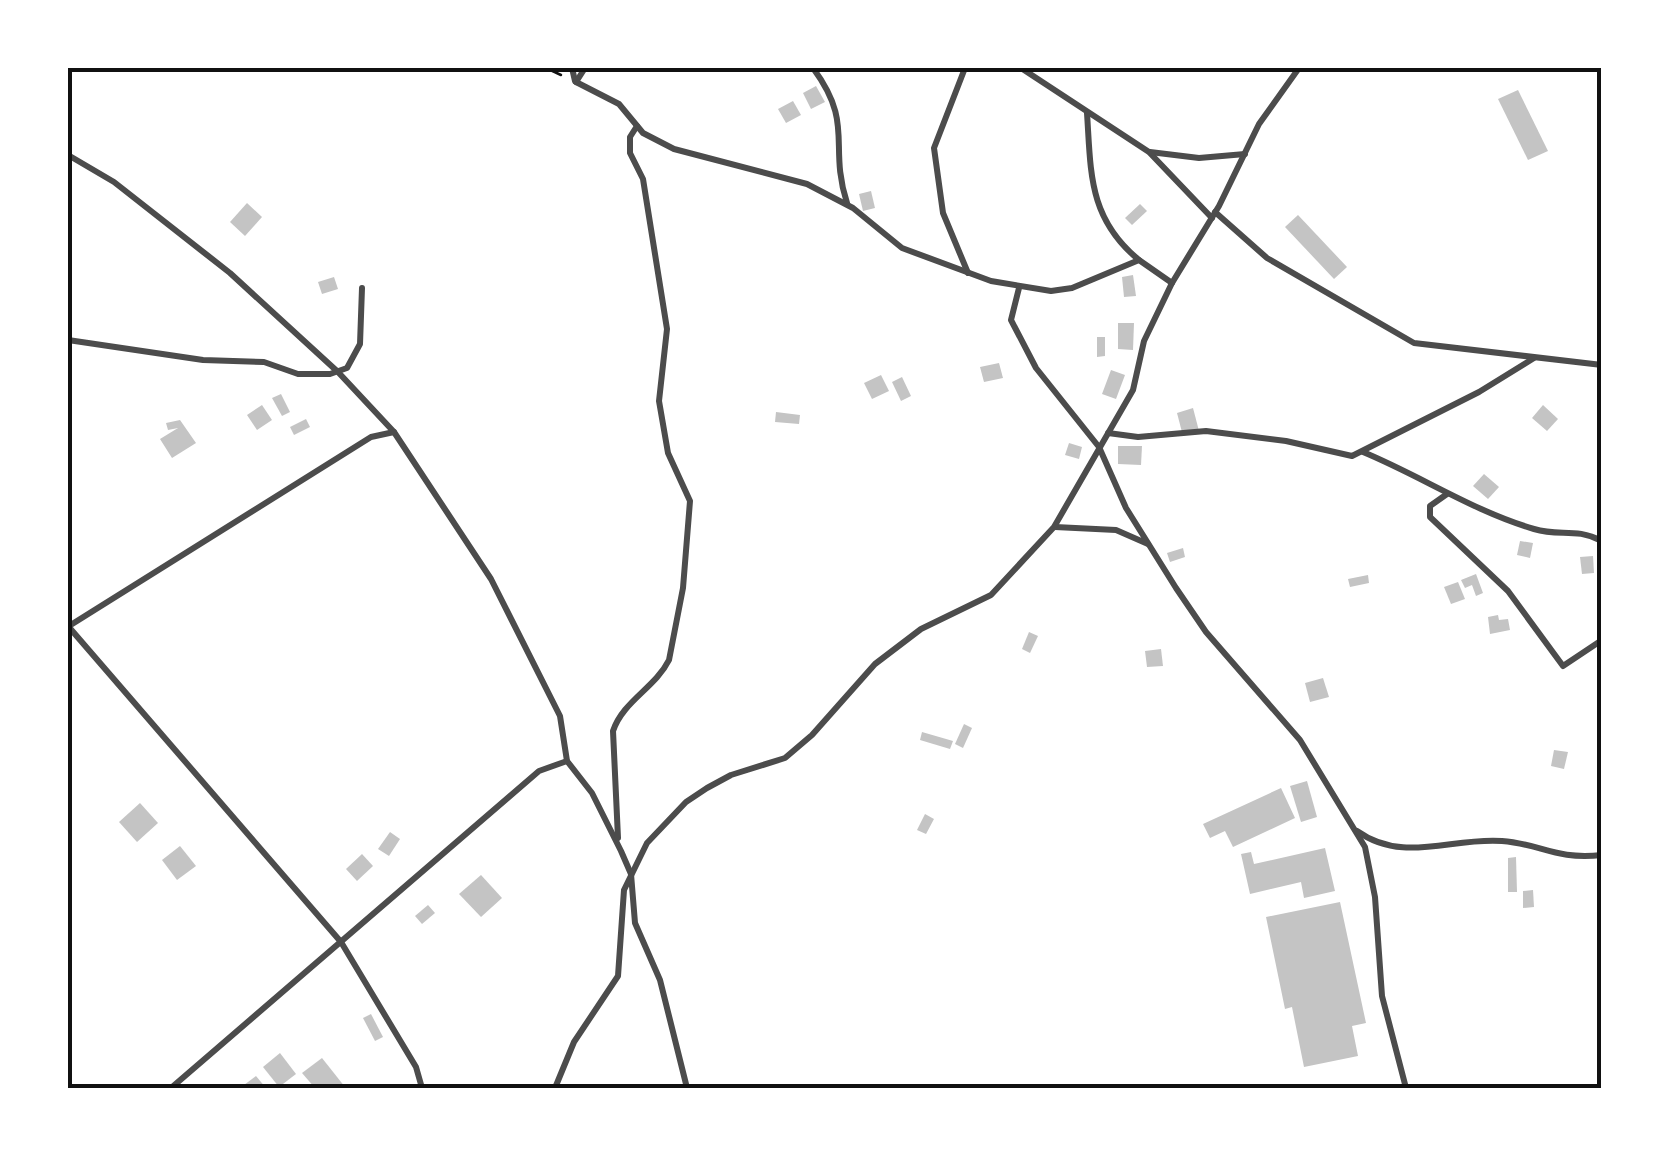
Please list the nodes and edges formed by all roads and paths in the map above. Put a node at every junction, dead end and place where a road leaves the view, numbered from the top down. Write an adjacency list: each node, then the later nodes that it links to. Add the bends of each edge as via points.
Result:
1 (546, 68): 8 (path)
2 (572, 68): 8 (street)
3 (585, 68): 8 (street)
4 (813, 68): 14 (street, via 838,109)
5 (965, 68): 17 (street, via 934,148 943,213)
6 (1021, 68): 9 (street)
7 (1298, 68): 12 (street)
8 (576, 82): 10 (street, via 618,104)
9 (1087, 112): 11 (street); 16 (street, via 1091,187 1106,219)
10 (637, 126): 14 (street, via 678,151 789,178); 37 (street, via 630,153 644,179 667,329 659,401 668,453 688,492 690,520 669,660 613,731)
11 (1149, 152): 12 (street); 15 (street)
12 (1245, 154): 15 (street)
13 (68, 155): 24 (street, via 114,182 230,274)
14 (848, 205): 17 (street, via 902,248)
15 (1214, 215): 18 (street); 22 (street, via 1267,258 1390,333 1422,346)
16 (1139, 260): 18 (street); 20 (street, via 1072,288)
17 (968, 273): 20 (street)
18 (1172, 283): 26 (street, via 1144,341 1133,390)
19 (362, 288): 24 (street, via 360,344)
20 (1019, 288): 27 (street, via 1012,326 1036,368)
21 (68, 340): 24 (street, via 264,362 298,374)
22 (1534, 358): 23 (street); 28 (street)
23 (1602, 365)
24 (338, 372): 25 (street)
25 (394, 432): 33 (street, via 372,437); 35 (street, via 490,579 560,716)
26 (1108, 433): 27 (street); 28 (street, via 1206,432 1286,441 1342,457)
27 (1100, 448): 30 (street); 32 (street)
28 (1362, 452): 29 (street)
29 (1447, 494): 31 (street, via 1536,530 1577,530); 34 (street, via 1430,506 1430,517 1508,591 1562,666)
30 (1054, 526): 32 (street, via 1116,530); 39 (street, via 991,595 921,628 875,664 785,758 731,775 686,802 647,843)
31 (1602, 541)
32 (1148, 544): 36 (street, via 1206,632 1300,740)
33 (68, 626): 40 (street)
34 (1602, 640)
35 (567, 761): 37 (street, via 592,792); 40 (street, via 540,771)
36 (1356, 831): 38 (street, via 1388,848 1492,841 1552,856); 45 (street, via 1375,897 1382,996)
37 (621, 850): 39 (street)
38 (1602, 855)
39 (631, 874): 43 (street, via 620,916 618,976 574,1042); 44 (street, via 635,923 660,980)
40 (341, 942): 41 (street); 42 (street)
41 (172, 1088)
42 (422, 1088)
43 (555, 1088)
44 (687, 1088)
45 (1406, 1088)

